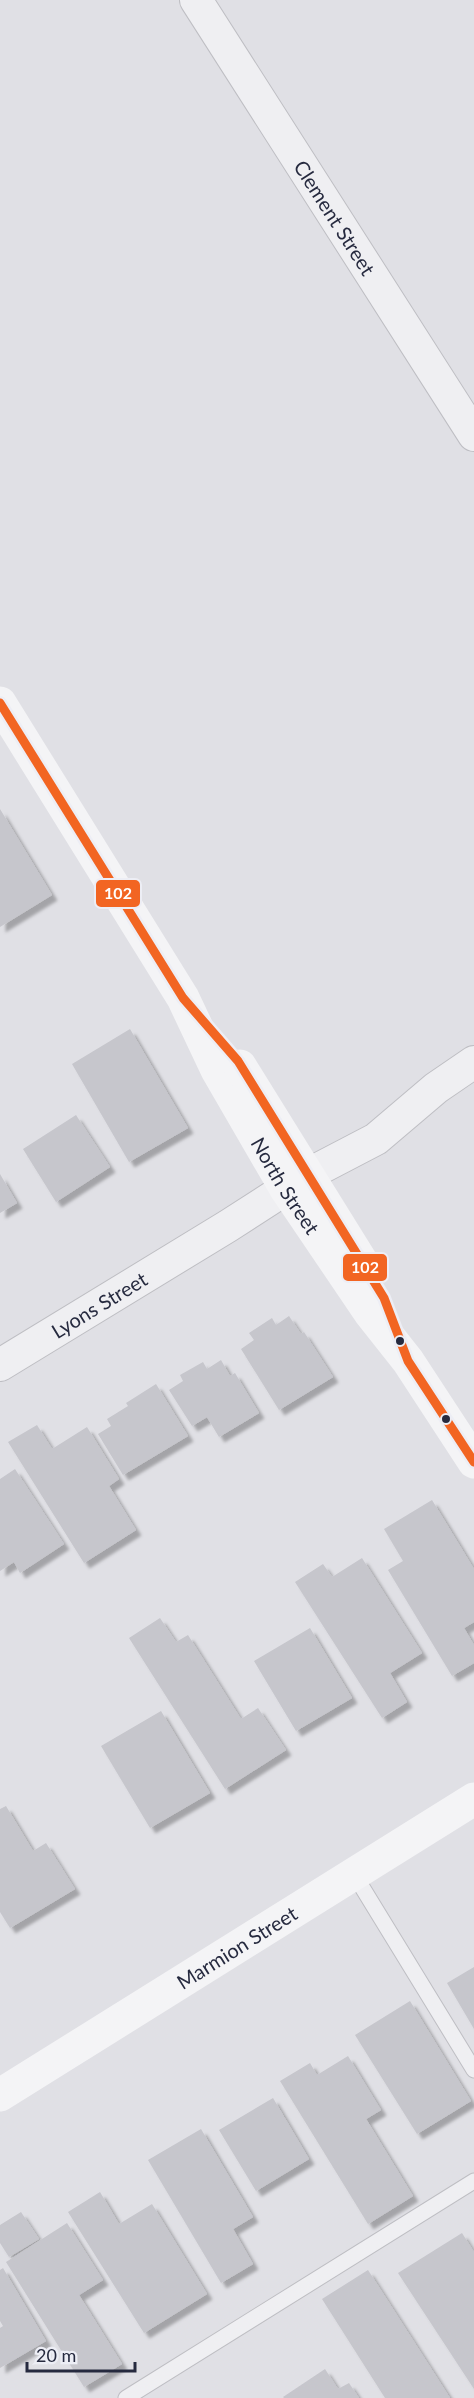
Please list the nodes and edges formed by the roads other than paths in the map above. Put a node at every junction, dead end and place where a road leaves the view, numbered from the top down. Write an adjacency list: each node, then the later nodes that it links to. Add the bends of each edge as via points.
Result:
1 (196, 0): 2 (street, Clement Street)
2 (474, 435)
3 (0, 702): 5 (street, North Street, via 183,998 238,1061)
4 (474, 1062): 5 (street, Lyons Street, via 436,1088 389,1105)
5 (292, 1174): 6 (street, Lyons Street, via 197,1243); 7 (street, North Street, via 384,1298 408,1361)
6 (0, 1365)
7 (474, 1462)
8 (474, 1799): 9 (street, Marmion Street)
9 (354, 1874): 10 (lane); 11 (street, Marmion Street)
10 (474, 2070)
11 (0, 2095)
12 (474, 2181): 13 (lane)
13 (126, 2398)

